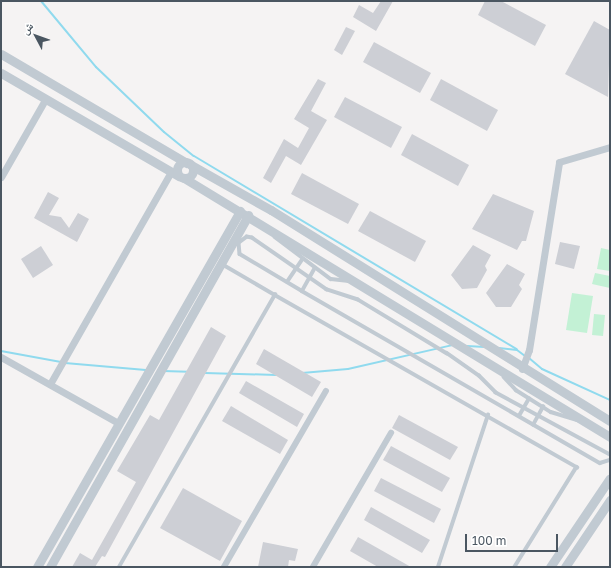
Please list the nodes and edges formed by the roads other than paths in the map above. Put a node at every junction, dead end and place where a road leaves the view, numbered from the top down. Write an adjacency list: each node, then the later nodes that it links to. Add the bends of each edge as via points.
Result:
1 (1, 54): 5 (street)
2 (1, 73): 3 (street)
3 (45, 100): 6 (street); 7 (street)
4 (610, 147): 22 (street, via 559,162 529,350)
5 (189, 164): 6 (street, via 179,166); 6 (street, via 193,173); 22 (street, via 271,210)
6 (178, 175): 8 (street); 23 (street)
7 (1, 177)
8 (244, 213): 9 (street); 10 (street); 12 (street)
9 (262, 224): 11 (lane); 16 (street)
10 (213, 259): 12 (lane); 33 (street)
11 (302, 260): 13 (lane); 14 (lane)
12 (222, 264): 19 (lane); 42 (street)
13 (315, 268): 15 (lane); 16 (lane, via 331,278)
14 (296, 270): 15 (lane); 17 (lane); 17 (lane, via 252,238 246,237 239,244 240,254)
15 (309, 279): 18 (lane); 27 (lane, via 332,293 358,300 447,354 479,376 496,393)
16 (355, 281): 21 (street)
17 (287, 282): 18 (lane)
18 (302, 291): 29 (lane)
19 (275, 295): 28 (lane); 43 (lane)
20 (1, 357): 23 (street)
21 (499, 369): 25 (lane, via 511,386); 31 (street)
22 (522, 369): 32 (street)
23 (50, 384): 33 (street)
24 (326, 391): 44 (street)
25 (529, 399): 26 (lane); 27 (lane)
26 (543, 407): 30 (lane); 31 (lane, via 561,418)
27 (524, 408): 29 (lane); 30 (lane)
28 (488, 415): 46 (lane); 47 (lane, via 577,467)
29 (519, 416): 34 (lane)
30 (538, 417): 34 (lane); 37 (lane)
31 (584, 421): 36 (street)
32 (610, 421)
33 (118, 423): 41 (street)
34 (533, 425): 38 (lane, via 600,463)
35 (391, 433): 45 (street)
36 (610, 437)
37 (610, 455)
38 (610, 460)
39 (610, 478): 48 (street)
40 (610, 500): 49 (street)
41 (37, 567)
42 (50, 567)
43 (120, 567)
44 (224, 567)
45 (313, 567)
46 (438, 567)
47 (515, 567)
48 (550, 567)
49 (565, 567)

